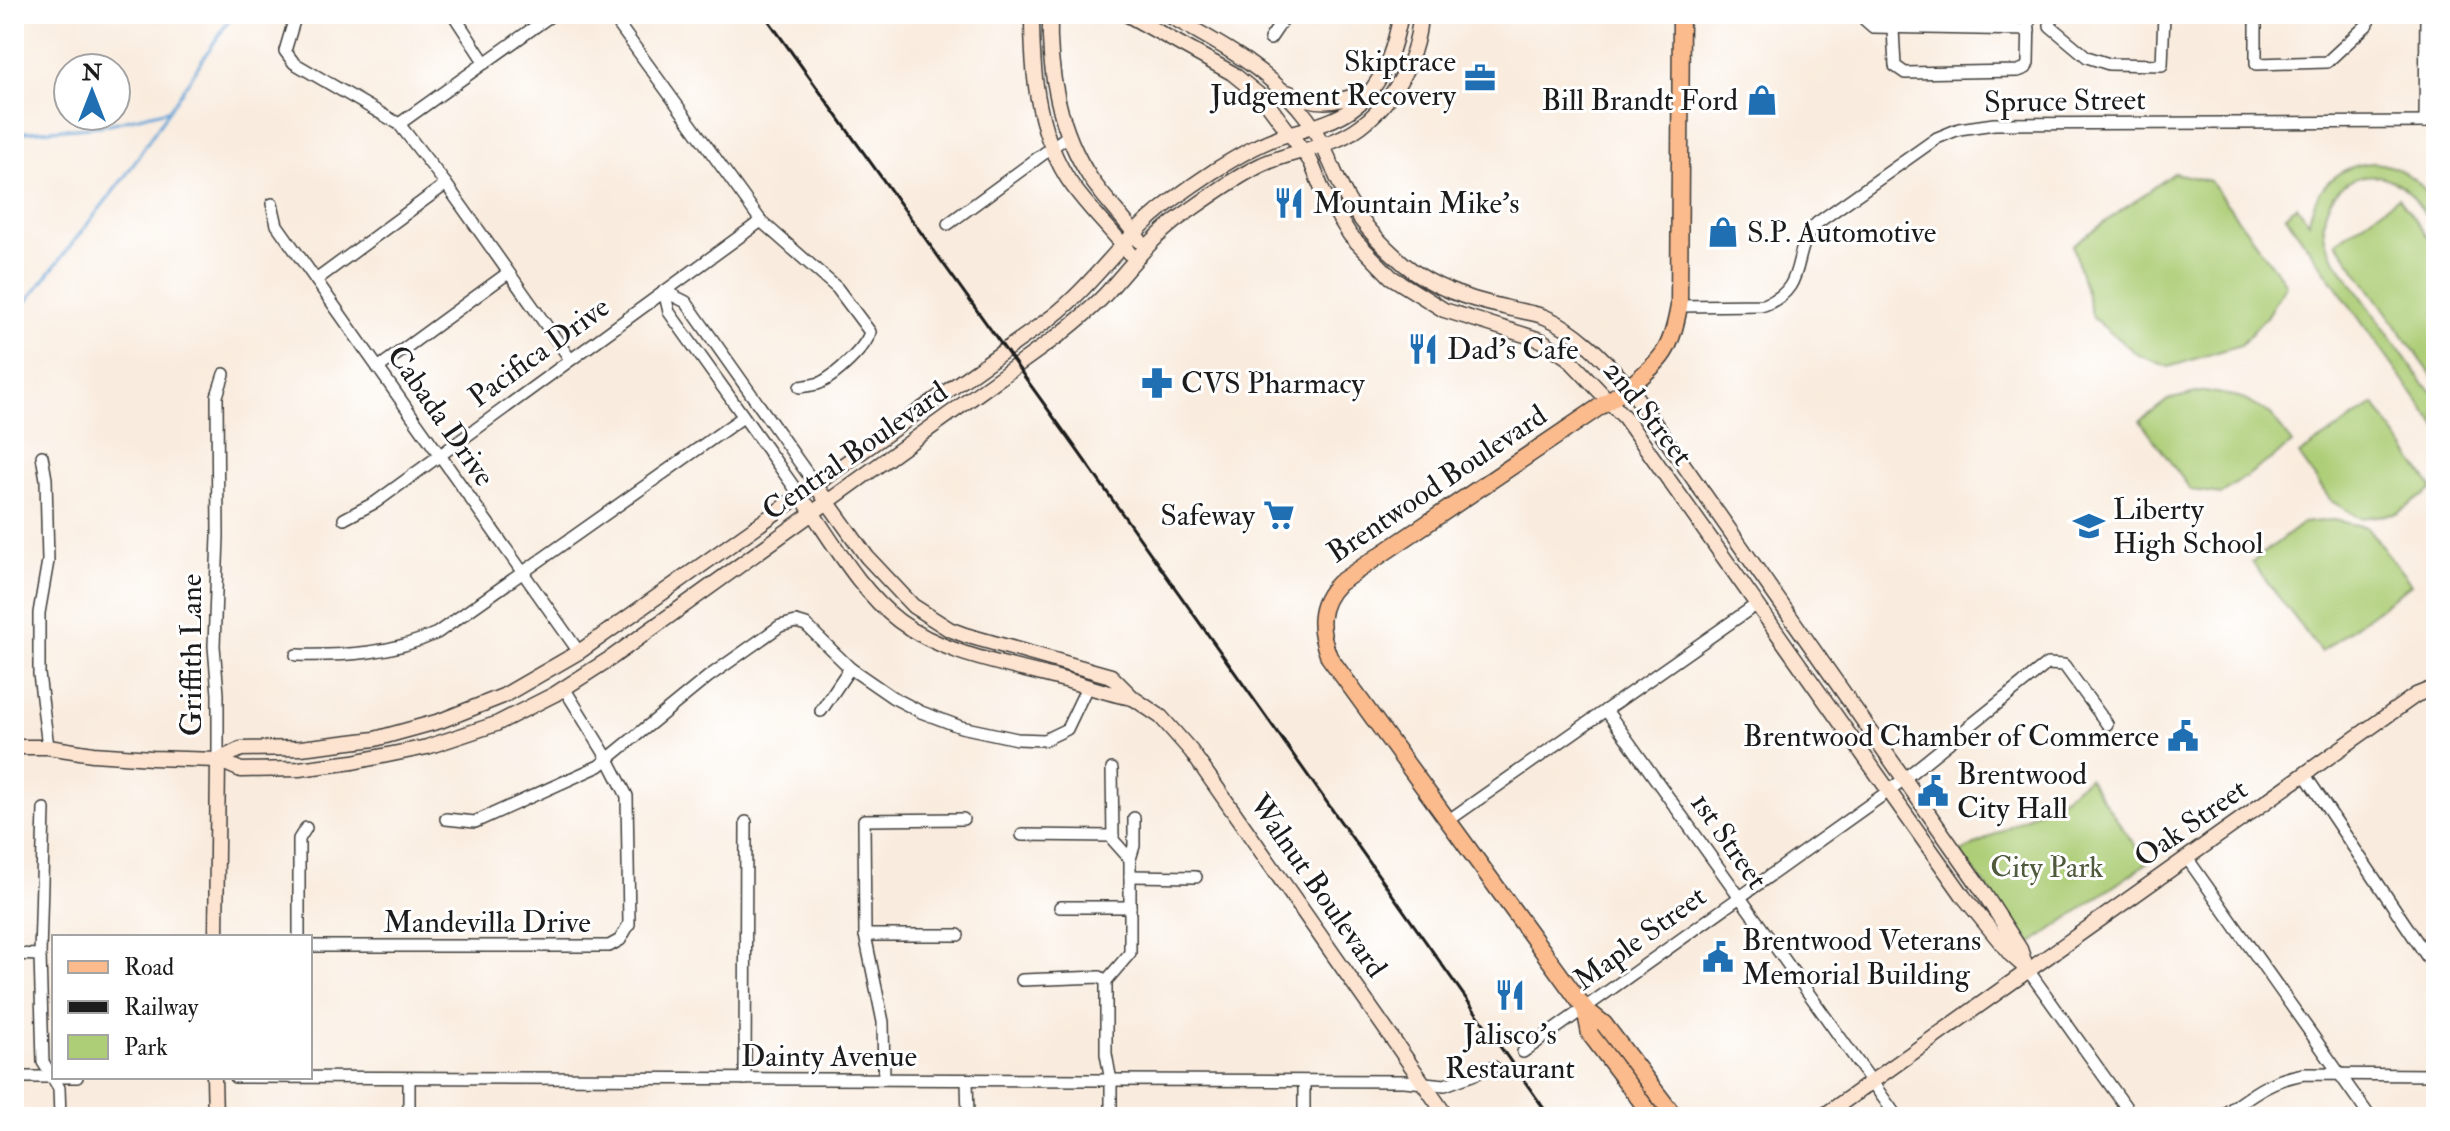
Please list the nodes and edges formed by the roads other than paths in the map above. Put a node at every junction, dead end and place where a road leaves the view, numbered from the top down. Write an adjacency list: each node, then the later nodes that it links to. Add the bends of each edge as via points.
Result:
1 (296, 14): 27 (street, via 285,51 294,63)
2 (453, 14): 23 (street)
3 (553, 14): 23 (street)
4 (611, 14): 36 (street)
5 (1032, 14): 32 (street, via 1034,84)
6 (1050, 14): 30 (street, via 1054,88)
7 (1126, 14): 29 (street, 2nd Street, via 1232,73 1264,99)
8 (1166, 14): 24 (street, 2nd Street, via 1243,58)
9 (1287, 14): 22 (street)
10 (1401, 14): 25 (street, Central Boulevard, via 1386,68)
11 (1420, 14): 31 (street, Central Boulevard, via 1412,55 1390,97 1359,126)
12 (1681, 14): 45 (main road, Brentwood Boulevard)
13 (2029, 14): 21 (street)
14 (2050, 14): 15 (street, via 2050,26 2087,57 2109,64 2162,65)
15 (2164, 14)
16 (2256, 14): 17 (street, via 2256,64 2327,62 2368,24)
17 (2368, 14)
18 (2426, 14): 26 (street)
19 (1864, 17): 20 (street, via 1873,27)
20 (1893, 29): 21 (street); 21 (street, via 1895,66 1905,73 2018,71 2028,63)
21 (2029, 30)
22 (1270, 39)
23 (485, 63): 27 (street)
24 (1278, 88): 25 (street, via 1322,102 1339,102); 28 (street, 2nd Street)
25 (1371, 90): 28 (street, Central Boulevard, via 1349,111)
26 (2431, 122): 45 (street, Spruce Street, via 1994,124 1959,129 1937,138 1817,223 1807,233 1794,281 1775,300 1764,305)
27 (399, 124): 34 (street)
28 (1313, 128): 29 (street, Central Boulevard); 31 (street, 2nd Street)
29 (1291, 134): 33 (street, 2nd Street); 38 (street, Central Boulevard, via 1214,171)
30 (1069, 135): 32 (street); 38 (street, via 1090,177)
31 (1322, 144): 33 (street, Central Boulevard); 50 (street, 2nd Street, via 1348,200 1404,263 1454,293 1545,317 1575,335)
32 (1053, 147): 37 (street); 39 (street, via 1067,177)
33 (1303, 150): 40 (street, Central Boulevard, via 1259,166 1226,186); 51 (street, 2nd Street, via 1343,224 1391,277 1444,310 1541,340 1568,358)
34 (446, 184): 42 (street); 43 (street)
35 (272, 204): 43 (street, Cabada Drive, via 277,225)
36 (761, 221): 44 (street, Pacifica Drive); 49 (street, via 837,288 870,332 862,350 820,383)
37 (948, 224)
38 (1135, 233): 39 (street, Central Boulevard); 40 (street)
39 (1124, 246): 41 (street); 55 (street, Central Boulevard, via 1073,301)
40 (1145, 248): 41 (street, Central Boulevard)
41 (1134, 260): 57 (street, Central Boulevard, via 1062,333)
42 (508, 273): 46 (street); 47 (street)
43 (316, 280): 47 (street, Cabada Drive)
44 (664, 291): 46 (street, Pacifica Drive); 52 (street, Walnut Boulevard, via 669,312); 55 (street, Walnut Boulevard, via 686,302)
45 (1679, 306): 50 (main road, Brentwood Boulevard, via 1665,354)
46 (570, 359): 53 (street, Pacifica Drive)
47 (378, 368): 53 (street, Cabada Drive)
48 (224, 374): 77 (street, Griffith Lane, via 217,396)
49 (800, 387)
50 (1629, 387): 51 (main road, Brentwood Boulevard); 66 (street, 2nd Street)
51 (1610, 400): 61 (street, 2nd Street); 86 (main road, Brentwood Boulevard, via 1339,583 1324,604 1321,629 1329,657)
52 (743, 417): 56 (street, Walnut Boulevard); 60 (street)
53 (439, 454): 59 (street, Pacifica Drive, via 376,502); 60 (street, Cabada Drive)
54 (42, 456): 75 (street, via 48,561 39,613 39,674)
55 (814, 483): 56 (street, Central Boulevard); 57 (street, Walnut Boulevard)
56 (799, 494): 58 (street, Walnut Boulevard); 62 (street, Central Boulevard)
57 (827, 501): 58 (street, Central Boulevard); 70 (street, Walnut Boulevard, via 896,590 933,619 984,642 1111,676)
58 (812, 512): 67 (street, Walnut Boulevard, via 877,600 900,621 961,652); 69 (street, Central Boulevard)
59 (344, 519)
60 (523, 573): 62 (street, Cabada Drive); 63 (street, via 424,639 359,654)
61 (1757, 604): 64 (street, 2nd Street); 71 (street)
62 (579, 652): 77 (street, Central Boulevard, via 503,696 440,721 375,739 241,749)
63 (296, 655)
64 (1794, 656): 66 (street, via 1819,674); 81 (street, 2nd Street)
65 (850, 668): 67 (street, via 892,697 942,721 1027,741 1067,729); 72 (street); 76 (street, via 806,625 785,624 708,677)
66 (1829, 672): 80 (street, 2nd Street)
67 (1087, 687): 70 (street, Walnut Boulevard)
68 (2436, 687): 79 (street, Oak Street, via 2416,695)
69 (564, 688): 76 (street, Mandevilla Drive); 77 (street, Central Boulevard, via 496,724 412,750 299,769 241,770)
70 (1133, 698): 126 (street, Walnut Boulevard, via 1161,717 1191,751)
71 (1606, 710): 86 (street); 95 (street, 1st Street)
72 (821, 711)
73 (2107, 724): 80 (street, Maple Street, via 2064,665 2047,664)
74 (14, 747): 75 (street, Central Boulevard)
75 (48, 747): 77 (street, Central Boulevard)
76 (608, 759): 84 (street, via 475,822); 102 (street, Mandevilla Drive, via 627,796 629,924 620,940 609,946)
77 (218, 760): 98 (street, Griffith Lane)
78 (1112, 769): 90 (street)
79 (2305, 775): 91 (street, Oak Street); 106 (street)
80 (1902, 778): 81 (street, Maple Street); 105 (street, 2nd Street, via 1980,887)
81 (1890, 790): 95 (street, Maple Street); 105 (street, 2nd Street, via 1964,897)
82 (44, 809): 104 (street)
83 (1134, 818): 92 (street)
84 (446, 819)
85 (963, 819): 100 (street, via 864,820)
86 (1449, 820): 109 (main road, Brentwood Boulevard)
87 (746, 822): 120 (street)
88 (306, 828): 99 (street, via 299,839)
89 (1022, 835): 90 (street)
90 (1113, 836): 92 (street)
91 (2187, 858): 105 (street, Oak Street); 112 (street)
92 (1130, 859): 93 (street)
93 (1130, 876): 94 (street); 97 (street)
94 (1196, 877)
95 (1739, 896): 109 (street, Maple Street); 124 (street, 1st Street)
96 (1060, 907): 97 (street)
97 (1130, 907): 108 (street, via 1130,953)
98 (216, 935)
99 (299, 935)
100 (865, 935): 101 (street); 121 (street, via 883,1022)
101 (958, 935)
102 (312, 946)
103 (14, 954): 104 (street)
104 (40, 955): 115 (street, via 43,1062)
105 (2028, 970): 124 (street, Oak Street); 138 (street, 2nd Street)
106 (2436, 970)
107 (1022, 980): 108 (street)
108 (1106, 981): 123 (street)
109 (1585, 1009): 110 (street, Maple Street); 134 (main road, Brentwood Boulevard, via 1590,1034); 135 (main road, Brentwood Boulevard, via 1604,1024)
110 (1523, 1052)
111 (1494, 1067): 126 (street, via 1445,1085)
112 (2342, 1074): 113 (street); 139 (street, via 2283,1078); 140 (street)
113 (2436, 1075)
114 (14, 1077): 115 (street)
115 (52, 1077)
116 (312, 1078): 119 (street, Dainty Avenue)
117 (53, 1079): 127 (street, via 59,1088)
118 (214, 1079): 128 (street)
119 (409, 1079): 120 (street, Dainty Avenue); 129 (street)
120 (745, 1079): 121 (street, Dainty Avenue)
121 (884, 1079): 122 (street, Dainty Avenue)
122 (967, 1080): 123 (street, Dainty Avenue); 130 (street)
123 (1111, 1081): 125 (street, Dainty Avenue); 131 (street)
124 (1872, 1081): 136 (street, Oak Street); 137 (street, 1st Street)
125 (1304, 1082): 126 (street, Dainty Avenue); 132 (street)
126 (1423, 1083): 133 (street, Walnut Boulevard)
127 (60, 1117)
128 (215, 1117)
129 (409, 1117)
130 (968, 1117)
131 (1111, 1117)
132 (1304, 1117)
133 (1447, 1117)
134 (1653, 1117)
135 (1675, 1117)
136 (1822, 1117)
137 (1897, 1117)
138 (2133, 1117)
139 (2220, 1117)
140 (2370, 1117)

